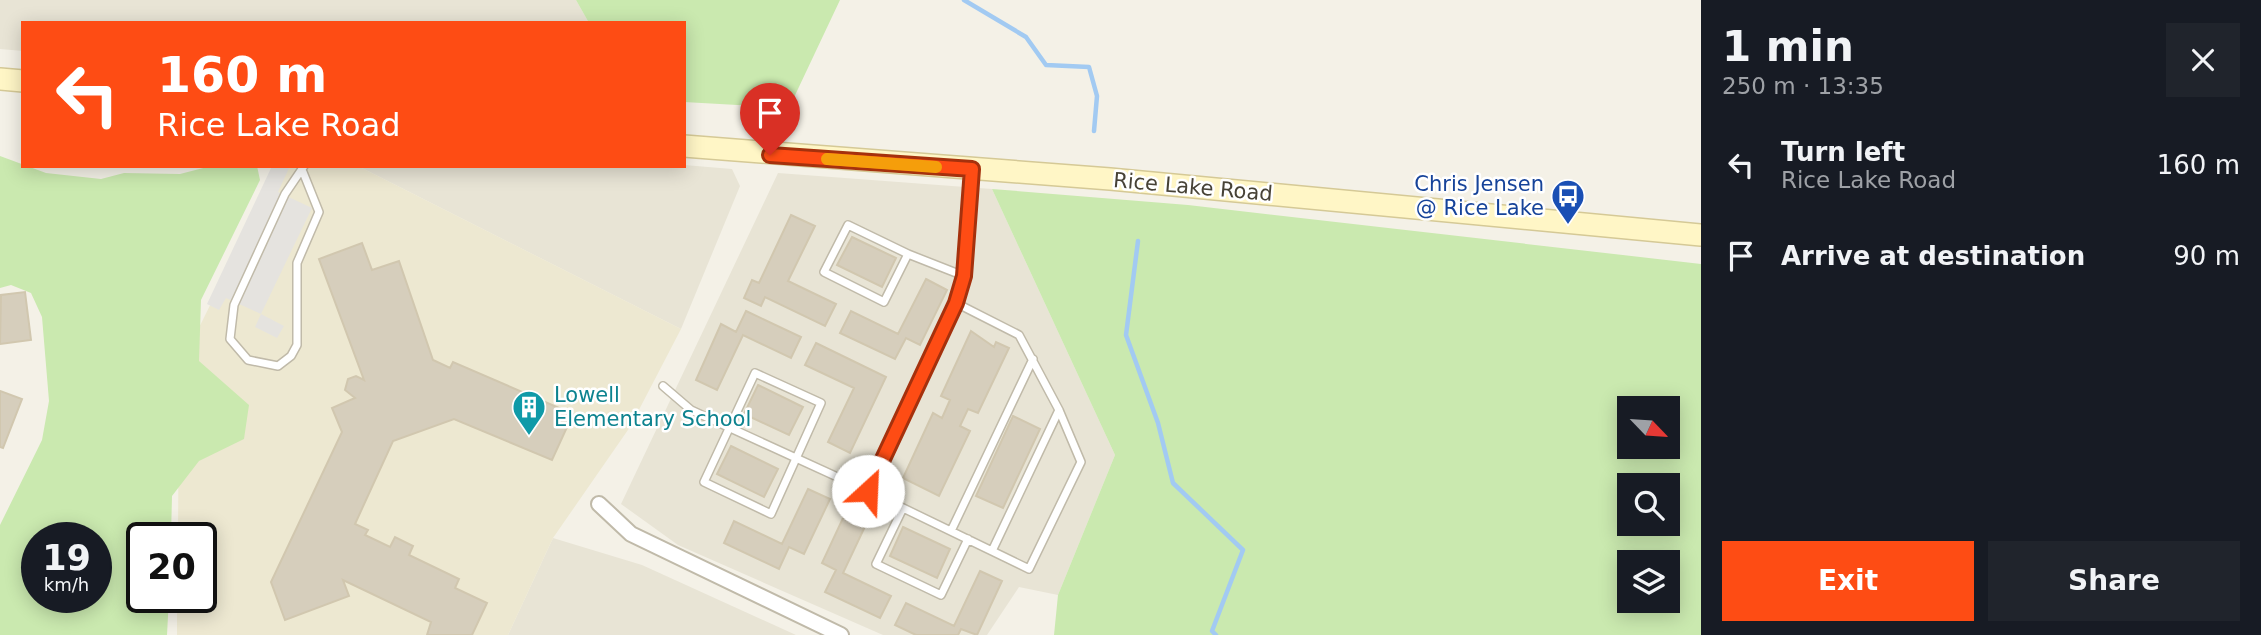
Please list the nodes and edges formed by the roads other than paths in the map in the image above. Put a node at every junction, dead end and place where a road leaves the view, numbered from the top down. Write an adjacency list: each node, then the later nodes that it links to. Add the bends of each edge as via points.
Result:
1 (0, 79): 2 (main road)
2 (21, 81)
3 (686, 146): 5 (main road, Rice Lake Road)
4 (304, 169): 4 (lane, via 285,194 233,305 230,339 248,360 278,366 298,345 297,263 319,212)
5 (972, 169): 6 (main road, Rice Lake Road); 8 (lane)
6 (1701, 235)
7 (908, 254): 7 (lane, via 884,302 824,272 848,225); 8 (lane)
8 (964, 276): 9 (lane)
9 (956, 303): 10 (lane, via 1019,335); 15 (lane)
10 (1033, 359): 12 (lane); 18 (lane)
11 (663, 386): 13 (lane, via 679,403)
12 (1059, 410): 20 (lane); 20 (lane, via 1081,462 1029,569)
13 (730, 428): 14 (lane); 14 (lane, via 755,373 821,403); 14 (lane, via 704,482 771,514)
14 (797, 458): 15 (lane)
15 (868, 491): 17 (lane)
16 (599, 504): 21 (street, via 631,534)
17 (903, 508): 18 (lane); 19 (lane, via 876,564 941,595)
18 (951, 531): 19 (lane)
19 (968, 539): 20 (lane)
20 (992, 551)
21 (841, 635)

